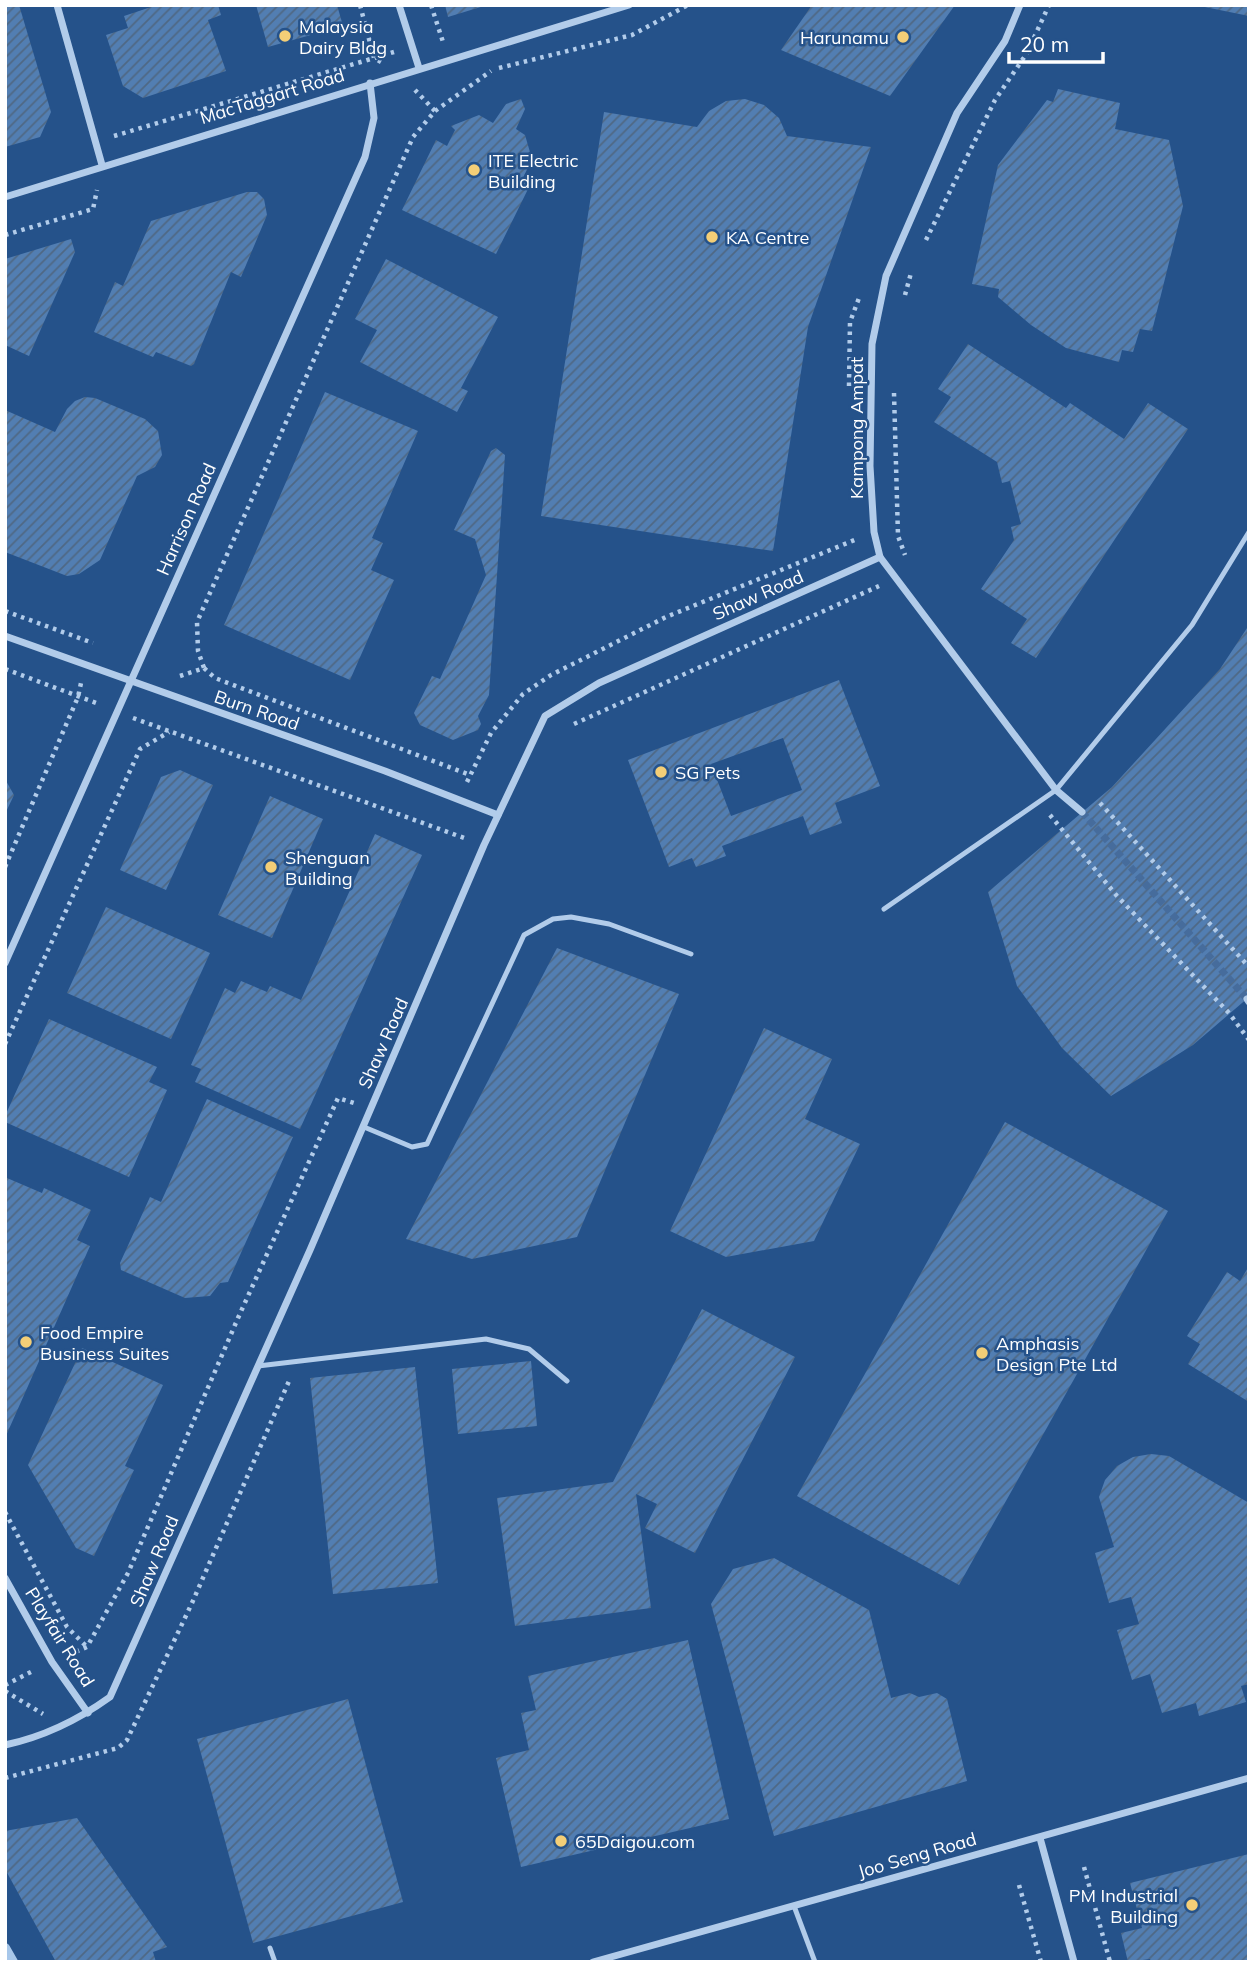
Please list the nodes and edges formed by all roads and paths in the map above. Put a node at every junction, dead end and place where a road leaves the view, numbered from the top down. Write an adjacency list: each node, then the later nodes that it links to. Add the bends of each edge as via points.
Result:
1 (57, 5): 16 (street)
2 (360, 5): 10 (path)
3 (399, 5): 9 (street)
4 (431, 5): 11 (path)
5 (629, 5): 11 (street, MacTaggart Road)
6 (688, 5): 15 (path, via 632,35 490,71)
7 (1020, 5): 28 (street, Kampong Ampat, via 1006,41 957,113 887,276 872,344 870,466)
8 (1049, 5): 20 (path, via 1027,53 995,100)
9 (412, 46): 10 (path); 12 (street)
10 (374, 58): 13 (path); 16 (path)
11 (449, 60): 12 (street, MacTaggart Road)
12 (419, 68): 13 (street, MacTaggart Road)
13 (401, 74): 14 (street, MacTaggart Road); 15 (path)
14 (369, 83): 17 (street, MacTaggart Road); 37 (street, Harrison Road, via 374,118 365,157)
15 (435, 111): 39 (path, via 413,137 197,622)
16 (96, 142): 17 (street)
17 (102, 165): 18 (street, MacTaggart Road); 19 (path, via 93,209)
18 (5, 197)
19 (5, 234)
20 (925, 243)
21 (912, 268): 23 (path)
22 (863, 287): 25 (path, via 850,322)
23 (901, 307)
24 (893, 390): 29 (path, via 898,536)
25 (849, 400)
26 (855, 527): 30 (path)
27 (1249, 531): 47 (lane, via 1192,625)
28 (880, 557): 30 (street, Shaw Road); 31 (street, Kampong Ampat)
29 (910, 563)
30 (864, 565): 32 (path); 44 (street, Shaw Road, via 599,683)
31 (895, 579): 32 (path); 47 (street, Kampong Ampat)
32 (878, 587): 33 (path); 44 (path, via 570,726)
33 (887, 597)
34 (5, 611): 36 (path)
35 (5, 636): 38 (street, Burn Road)
36 (94, 644)
37 (139, 660): 39 (path, via 180,676); 41 (street, Harrison Road)
38 (84, 665): 41 (street, Burn Road); 42 (path)
39 (204, 668): 46 (path, via 215,678)
40 (5, 669): 42 (path)
41 (130, 683): 43 (street, Harrison Road); 51 (street, Burn Road)
42 (78, 697): 43 (path); 53 (path)
43 (118, 712): 45 (path); 56 (street, Harrison Road)
44 (545, 716): 51 (street, Shaw Road)
45 (169, 732): 52 (path); 59 (path, via 141,749)
46 (470, 775)
47 (1056, 790): 49 (lane); 50 (street, Kampong Ampat)
48 (1096, 798): 57 (path)
49 (1038, 801): 54 (lane); 58 (path, via 1117,896)
50 (1082, 813)
51 (498, 815): 52 (street, Shaw Road)
52 (484, 845): 60 (street, Shaw Road)
53 (5, 867)
54 (884, 909)
55 (691, 954): 61 (lane, via 588,919 553,919 541,924 524,935 511,958 427,1144 412,1147)
56 (5, 963)
57 (1249, 967)
58 (1249, 1040)
59 (5, 1044)
60 (372, 1109): 61 (street, Shaw Road); 67 (path, via 338,1098 128,1573)
61 (364, 1127): 63 (street, Shaw Road)
62 (298, 1361): 63 (lane); 64 (lane, via 486,1339 529,1349); 74 (path, via 127,1740 118,1748)
63 (258, 1366): 71 (street, Shaw Road, via 125,1669 110,1697)
64 (567, 1381)
65 (5, 1512): 67 (path, via 68,1628)
66 (5, 1578): 68 (street, Playfair Road)
67 (88, 1647): 68 (path)
68 (52, 1662): 69 (path); 71 (street, Playfair Road)
69 (5, 1685)
70 (5, 1691): 72 (path)
71 (88, 1713): 72 (street, Shaw Road)
72 (62, 1725): 73 (street, Shaw Road, via 36,1738)
73 (5, 1745)
74 (5, 1778)
75 (1249, 1778): 76 (street, Joo Seng Road)
76 (1040, 1838): 79 (street, Joo Seng Road); 85 (street)
77 (1084, 1867): 86 (path)
78 (1019, 1885): 84 (path)
79 (794, 1906): 82 (street, Joo Seng Road); 83 (lane)
80 (271, 1948): 81 (lane)
81 (275, 1962)
82 (593, 1962)
83 (815, 1962)
84 (1041, 1962)
85 (1074, 1962)
86 (1110, 1962)

